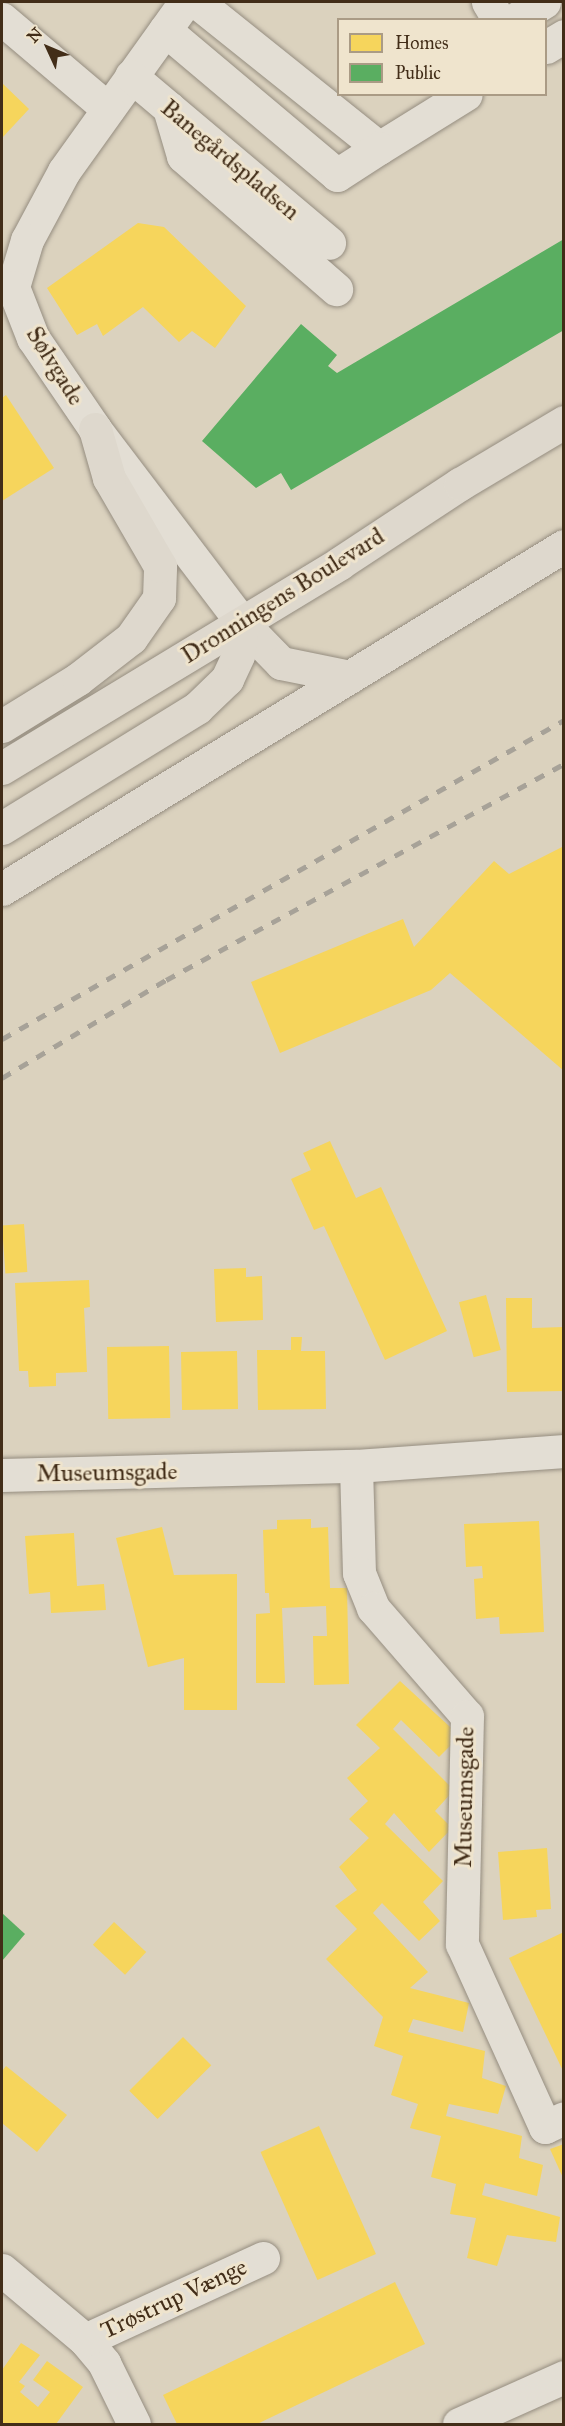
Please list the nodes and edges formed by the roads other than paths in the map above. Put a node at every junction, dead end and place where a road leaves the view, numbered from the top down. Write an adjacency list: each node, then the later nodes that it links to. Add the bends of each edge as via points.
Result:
1 (185, 2): 8 (street, Sølvgade)
2 (197, 2): 15 (street)
3 (488, 2): 5 (street)
4 (544, 2): 6 (street)
5 (498, 18)
6 (517, 18)
7 (2, 20): 14 (street)
8 (165, 30): 11 (street, Sølvgade); 15 (street, via 337,175)
9 (564, 36): 10 (street)
10 (547, 45)
11 (131, 76): 13 (street, Banegårdspladsen); 14 (street, Sølvgade)
12 (463, 96): 15 (street)
13 (169, 108): 16 (street, Banegårdspladsen); 17 (street, via 183,156)
14 (108, 109): 18 (street, Sølvgade, via 64,171 27,240)
15 (379, 148)
16 (329, 243)
17 (336, 289)
18 (8, 290): 20 (street, Sølvgade, via 33,338)
19 (564, 422): 22 (main road, Dronningens Boulevard)
20 (95, 429): 22 (street, Sølvgade); 24 (main road, via 109,478 160,566 159,598 131,638 78,679)
21 (564, 546): 23 (main road)
22 (242, 623): 23 (main road, via 281,663); 25 (main road, Dronningens Boulevard); 26 (main road, via 238,655 227,679 197,708)
23 (350, 677): 27 (main road)
24 (2, 726)
25 (2, 768)
26 (2, 828)
27 (2, 889)
28 (564, 1451): 29 (street, Museumsgade)
29 (356, 1466): 30 (street, Museumsgade); 31 (street, Museumsgade, via 359,1572 373,1608 467,1716 462,1944 544,2127)
30 (2, 1475)
31 (564, 2118)
32 (263, 2258): 34 (street, Trøstrup Vænge)
33 (2, 2270): 34 (street, Trøstrup Vænge)
34 (85, 2340): 36 (street, Trøstrup Vænge, via 104,2363)
35 (564, 2377): 37 (street)
36 (134, 2424)
37 (459, 2424)

